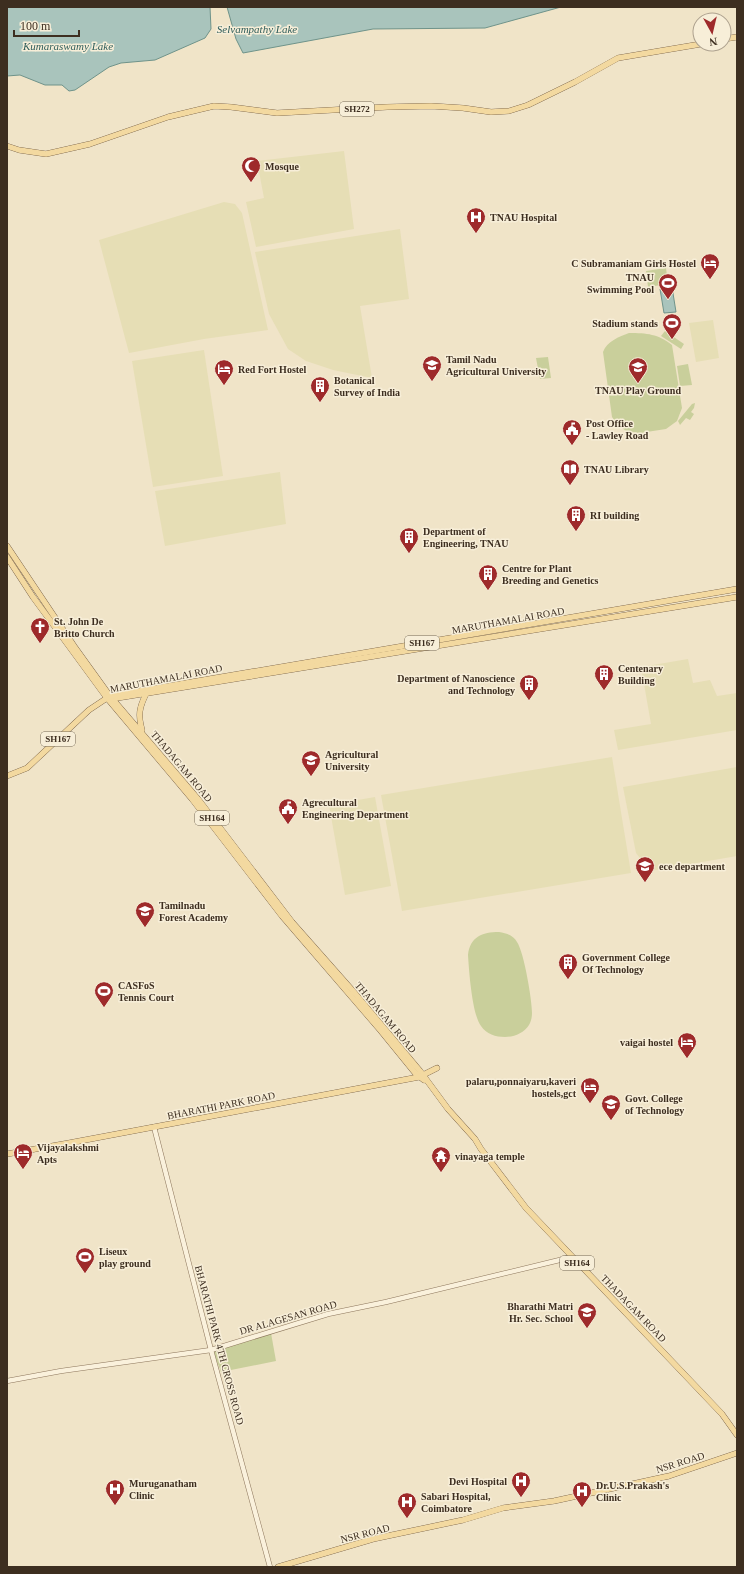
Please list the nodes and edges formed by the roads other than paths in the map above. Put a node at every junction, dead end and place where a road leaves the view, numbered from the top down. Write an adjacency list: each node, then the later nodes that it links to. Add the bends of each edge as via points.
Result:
1 (692, 46): 2 (main road, SH272, via 618,58 528,105 509,110 491,112 431,106 277,113 214,106 168,117 90,144 46,154)
2 (7, 146)
3 (7, 546): 7 (main road, THADAGAM ROAD / SH164)
4 (7, 557): 10 (main road, THADAGAM ROAD / SH164, via 33,597)
5 (737, 589): 8 (main road, MARUTHAMALAI ROAD / SH167)
6 (737, 597): 9 (main road, MARUTHAMALAI ROAD / SH167)
7 (103, 686): 8 (main road, via 111,692); 10 (main road, THADAGAM ROAD / SH164)
8 (123, 694): 10 (main road, MARUTHAMALAI ROAD / SH167)
9 (146, 694): 10 (main road, MARUTHAMALAI ROAD / SH167); 11 (main road, via 139,711)
10 (110, 698): 11 (main road, THADAGAM ROAD / SH164); 12 (main road, SH167, via 89,710 27,768); 14 (main road, THADAGAM ROAD / SH164, via 282,916)
11 (142, 732): 14 (main road, THADAGAM ROAD / SH164, via 198,799 292,922 353,990)
12 (7, 776)
13 (437, 1068): 14 (main road, BHARATHI PARK ROAD)
14 (420, 1075): 15 (main road, BHARATHI PARK ROAD); 17 (main road, THADAGAM ROAD / SH164, via 475,1138 526,1208)
15 (154, 1127): 16 (main road, BHARATHI PARK ROAD); 18 (street, BHARATHI PARK 4TH CROSS ROAD)
16 (7, 1154)
17 (572, 1257): 18 (street, DR ALAGESAN ROAD, via 328,1314); 20 (main road, THADAGAM ROAD / SH164, via 722,1414)
18 (211, 1350): 19 (street, DR ALAGESAN ROAD); 22 (street, BHARATHI PARK 4TH CROSS ROAD)
19 (7, 1381)
20 (737, 1435)
21 (737, 1453): 23 (main road, NSR ROAD, via 669,1476 554,1501 503,1508 463,1520 373,1539)
22 (270, 1567)
23 (278, 1567)

